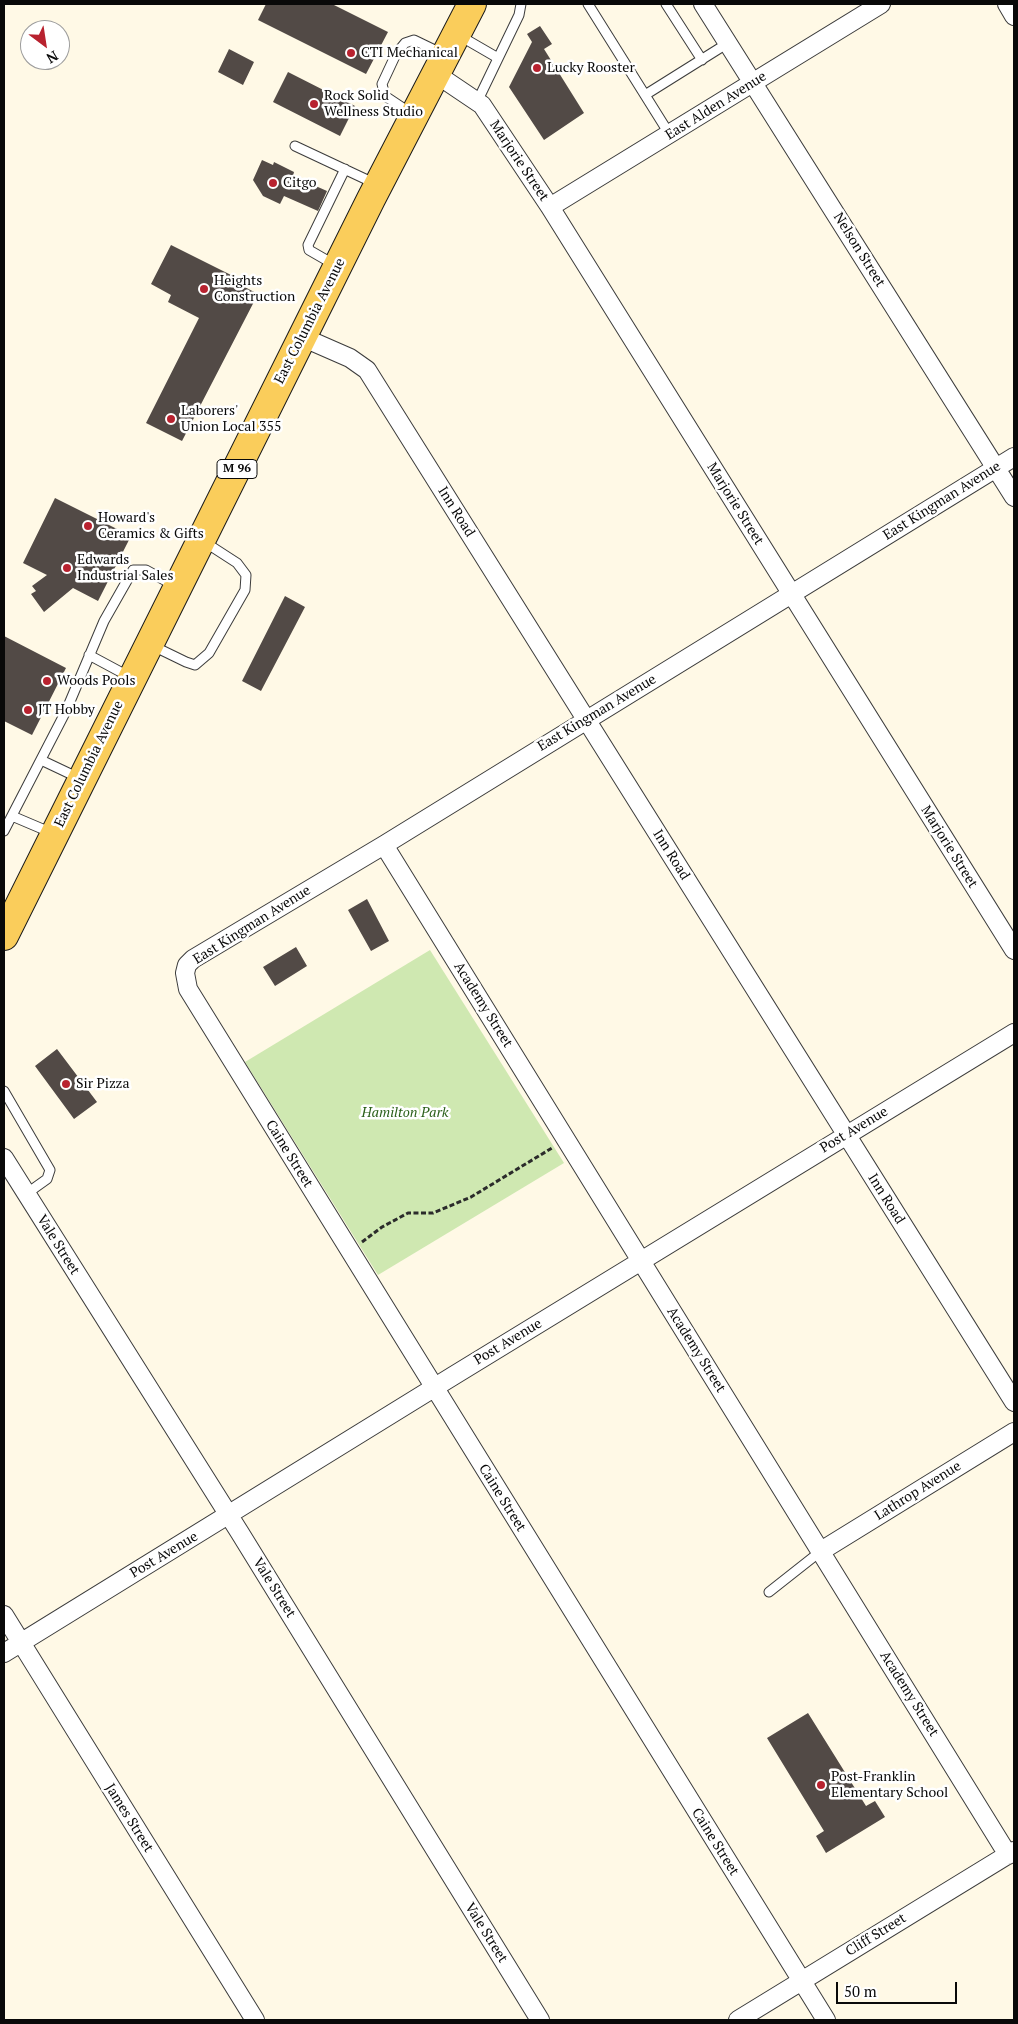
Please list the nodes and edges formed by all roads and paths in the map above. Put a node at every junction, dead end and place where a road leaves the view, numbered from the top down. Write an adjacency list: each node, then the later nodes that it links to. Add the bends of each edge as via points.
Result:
1 (472, 4): 10 (main road, East Columbia Avenue / M 96)
2 (521, 4): 11 (lane, via 520,15)
3 (588, 4): 14 (lane)
4 (666, 4): 12 (lane)
5 (703, 4): 9 (street, Nelson Street)
6 (882, 4): 13 (street, East Alden Avenue)
7 (1006, 4): 8 (street)
8 (1014, 16)
9 (728, 44): 12 (lane); 13 (street, Nelson Street)
10 (446, 54): 11 (lane); 15 (street, Marjorie Street); 16 (main road, East Columbia Avenue / M 96); 16 (lane, via 414,40 405,43 396,54 382,84 385,96)
11 (498, 58): 15 (lane)
12 (702, 60): 14 (lane)
13 (754, 82): 17 (street, East Alden Avenue); 25 (street, Nelson Street)
14 (645, 95): 17 (lane)
15 (477, 102): 21 (street, Marjorie Street)
16 (415, 116): 20 (main road, East Columbia Avenue / M 96)
17 (670, 134): 21 (street, East Alden Avenue)
18 (295, 146): 19 (lane)
19 (345, 169): 20 (lane); 22 (lane, via 308,244 309,250)
20 (379, 185): 22 (main road, East Columbia Avenue / M 96)
21 (550, 207): 29 (street, Marjorie Street)
22 (338, 266): 23 (main road, East Columbia Avenue / M 96)
23 (302, 337): 27 (main road, East Columbia Avenue / M 96); 33 (street, Inn Road, via 350,358 366,370)
24 (1014, 457): 25 (street, East Kingman Avenue)
25 (996, 468): 26 (street, Nelson Street); 29 (street, East Kingman Avenue)
26 (1014, 497)
27 (201, 540): 28 (main road, East Columbia Avenue / M 96); 30 (lane, via 238,563 246,574 244,590 209,653 195,665)
28 (177, 588): 30 (main road, East Columbia Avenue / M 96); 31 (lane, via 146,570 133,570)
29 (791, 595): 33 (street, East Kingman Avenue); 41 (street, Marjorie Street)
30 (149, 644): 32 (main road, East Columbia Avenue / M 96)
31 (89, 655): 32 (lane); 34 (lane)
32 (132, 678): 35 (main road, East Columbia Avenue / M 96)
33 (586, 719): 39 (street, East Kingman Avenue); 45 (street, Inn Road)
34 (41, 760): 35 (lane); 36 (lane)
35 (82, 780): 38 (main road, East Columbia Avenue / M 96)
36 (12, 816): 37 (lane); 38 (lane)
37 (4, 831)
38 (55, 834): 40 (main road, East Columbia Avenue / M 96)
39 (384, 844): 42 (street, East Kingman Avenue, via 193,959 187,965); 46 (street, Academy Street)
40 (4, 935)
41 (1014, 950)
42 (186, 973): 49 (street, Caine Street, via 188,989)
43 (1014, 1032): 45 (street, Post Avenue)
44 (4, 1091): 48 (lane, via 50,1170 47,1179)
45 (846, 1135): 50 (street, Post Avenue); 52 (street, Inn Road)
46 (566, 1140): 49 (path, via 471,1197 433,1213 408,1213 398,1217 367,1237); 50 (street, Academy Street)
47 (4, 1158): 48 (street, Vale Street)
48 (26, 1194): 54 (street, Vale Street)
49 (351, 1253): 51 (street, Caine Street)
50 (640, 1261): 51 (street, Post Avenue); 55 (street, Academy Street)
51 (434, 1387): 54 (street, Post Avenue); 61 (street, Caine Street)
52 (1014, 1402)
53 (1014, 1432): 55 (street, Lathrop Avenue)
54 (229, 1515): 58 (street, Post Avenue); 63 (street, Vale Street)
55 (821, 1551): 56 (lane); 60 (street, Academy Street)
56 (769, 1592)
57 (4, 1615): 58 (street, James Street)
58 (21, 1643): 59 (street, Post Avenue); 62 (street, James Street)
59 (4, 1653)
60 (1012, 1857): 61 (street, Cliff Street)
61 (802, 1981): 64 (street, Cliff Street); 65 (street, Caine Street)
62 (255, 2020)
63 (540, 2020)
64 (738, 2020)
65 (826, 2020)

